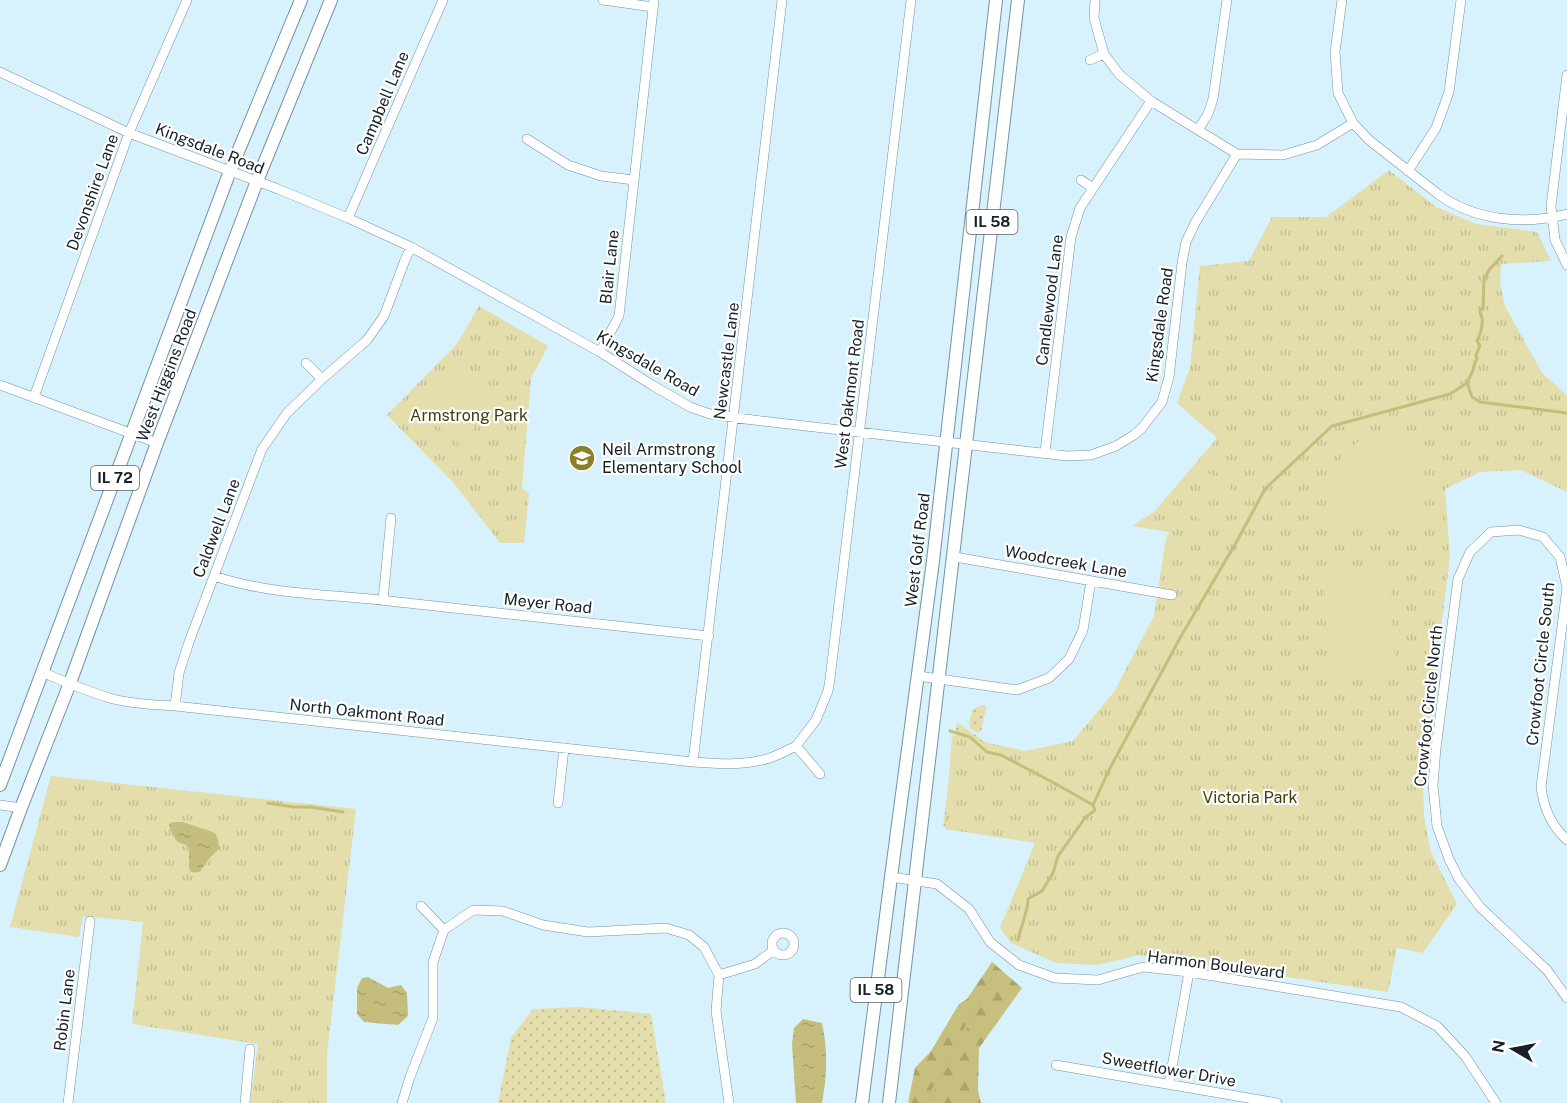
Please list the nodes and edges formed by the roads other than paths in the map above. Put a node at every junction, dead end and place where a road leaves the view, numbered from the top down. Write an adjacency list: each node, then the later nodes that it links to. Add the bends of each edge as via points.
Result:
1 (187, 0): 22 (street, Devonshire Lane)
2 (301, 0): 25 (main road, West Higgins Road / IL 72)
3 (331, 0): 29 (main road, West Higgins Road / IL 72)
4 (443, 0): 32 (street, Campbell Lane)
5 (603, 0): 14 (street, Blair Lane)
6 (782, 0): 41 (street, Newcastle Lane)
7 (910, 0): 42 (street, West Oakmont Road)
8 (996, 0): 44 (main road, West Golf Road / IL 58)
9 (1018, 0): 46 (main road, IL 58)
10 (1095, 0): 15 (street, via 1094,18)
11 (1227, 0): 21 (street, via 1213,99)
12 (1342, 0): 20 (street, via 1335,52 1338,93)
13 (1461, 0): 26 (street, via 1449,92 1436,128)
14 (653, 4): 27 (street, Blair Lane)
15 (1104, 54): 16 (street); 19 (street, via 1119,74)
16 (1090, 60)
17 (0, 72): 22 (street, Kingsdale Road)
18 (1567, 75): 33 (street)
19 (1151, 101): 21 (street); 30 (street, Candlewood Lane)
20 (1353, 123): 24 (street, via 1317,144 1283,155); 26 (street)
21 (1198, 130): 24 (street)
22 (129, 133): 25 (street, Kingsdale Road); 40 (street, Devonshire Lane)
23 (527, 139): 27 (street, via 568,165 601,176)
24 (1238, 154): 47 (street, Kingsdale Road, via 1186,243 1169,377 1162,402 1142,428 1116,446 1091,455)
25 (230, 171): 29 (street, Kingsdale Road); 43 (main road, West Higgins Road / IL 72)
26 (1408, 171): 33 (street, via 1449,202 1475,213 1522,220)
27 (634, 180): 36 (street, Blair Lane, via 619,316)
28 (1081, 180): 30 (street)
29 (257, 181): 32 (street, Kingsdale Road); 45 (main road, West Higgins Road / IL 72)
30 (1094, 188): 47 (street, Candlewood Lane, via 1080,208 1071,237)
31 (1567, 214): 33 (street)
32 (348, 218): 34 (street, Kingsdale Road)
33 (1551, 218): 35 (street, via 1555,240)
34 (411, 247): 36 (street, Kingsdale Road); 38 (street, Caldwell Lane, via 384,316 367,340)
35 (1567, 265)
36 (600, 352): 41 (street, Kingsdale Road, via 690,407)
37 (306, 363): 38 (street)
38 (322, 379): 51 (street, Caldwell Lane, via 288,413 262,449)
39 (0, 385): 40 (street)
40 (34, 397): 43 (street)
41 (734, 418): 42 (street, Kingsdale Road); 55 (street, Newcastle Lane)
42 (859, 433): 44 (street, Kingsdale Road); 61 (street, West Oakmont Road, via 828,691 816,720)
43 (131, 434): 45 (street); 56 (main road, West Higgins Road / IL 72)
44 (947, 442): 46 (street, Kingsdale Road); 57 (main road, West Golf Road / IL 58)
45 (157, 443): 59 (main road, West Higgins Road / IL 72)
46 (966, 444): 47 (street, Kingsdale Road); 50 (main road, IL 58)
47 (1045, 453)
48 (392, 518): 54 (street)
49 (1470, 552): 69 (street, Crowfoot Circle South, via 1491,532 1519,530 1543,537 1560,557 1567,588 1541,787 1548,815); 79 (street, Crowfoot Circle North, via 1458,579 1436,748 1433,785 1437,826 1449,859 1469,893 1546,970)
50 (955, 557): 52 (street, Woodcreek Lane); 58 (main road, IL 58)
51 (214, 576): 54 (street, Meyer Road, via 237,584 291,592); 60 (street, Caldwell Lane, via 179,673)
52 (1091, 581): 53 (street, Woodcreek Lane); 58 (street, via 1083,630 1069,659 1049,678 1017,690)
53 (1172, 595)
54 (383, 600): 55 (street, Meyer Road)
55 (709, 636): 63 (street, Newcastle Lane)
56 (42, 672): 59 (street, North Oakmont Road); 65 (main road, West Higgins Road / IL 72)
57 (918, 676): 58 (street); 71 (main road, West Golf Road / IL 58)
58 (940, 679): 72 (main road, IL 58)
59 (70, 683): 60 (street, North Oakmont Road, via 116,699); 68 (main road, West Higgins Road / IL 72)
60 (175, 706): 62 (street, North Oakmont Road)
61 (796, 746): 63 (street, North Oakmont Road, via 742,764); 64 (street)
62 (564, 748): 63 (street, North Oakmont Road); 66 (street)
63 (693, 762)
64 (820, 774)
65 (0, 785)
66 (558, 803)
67 (0, 805): 68 (street)
68 (21, 808): 70 (main road, West Higgins Road / IL 72)
69 (1567, 840)
70 (0, 865)
71 (891, 877): 72 (street, Harmon Boulevard); 87 (main road, West Golf Road / IL 58)
72 (916, 881): 77 (street, Harmon Boulevard, via 937,885 969,909 990,942 1019,965 1055,978 1098,980 1143,967); 88 (main road, IL 58)
73 (421, 906): 75 (street)
74 (90, 921): 83 (street, Robin Lane)
75 (444, 930): 78 (street, via 472,910 503,911 543,925 588,932 666,928 689,934 704,946); 85 (street, via 432,962 432,1018)
76 (774, 950): 78 (street, via 755,964)
77 (1189, 972): 82 (street); 90 (street, Harmon Boulevard, via 1401,1006 1437,1026 1465,1056)
78 (719, 975): 86 (street, via 716,1011)
79 (1567, 998)
80 (250, 1049): 84 (street)
81 (1056, 1065): 82 (street, Sweetflower Drive)
82 (1169, 1084): 89 (street, Sweetflower Drive)
83 (68, 1103)
84 (245, 1103)
85 (402, 1103)
86 (729, 1103)
87 (862, 1103)
88 (889, 1103)
89 (1276, 1103)
90 (1496, 1103)

